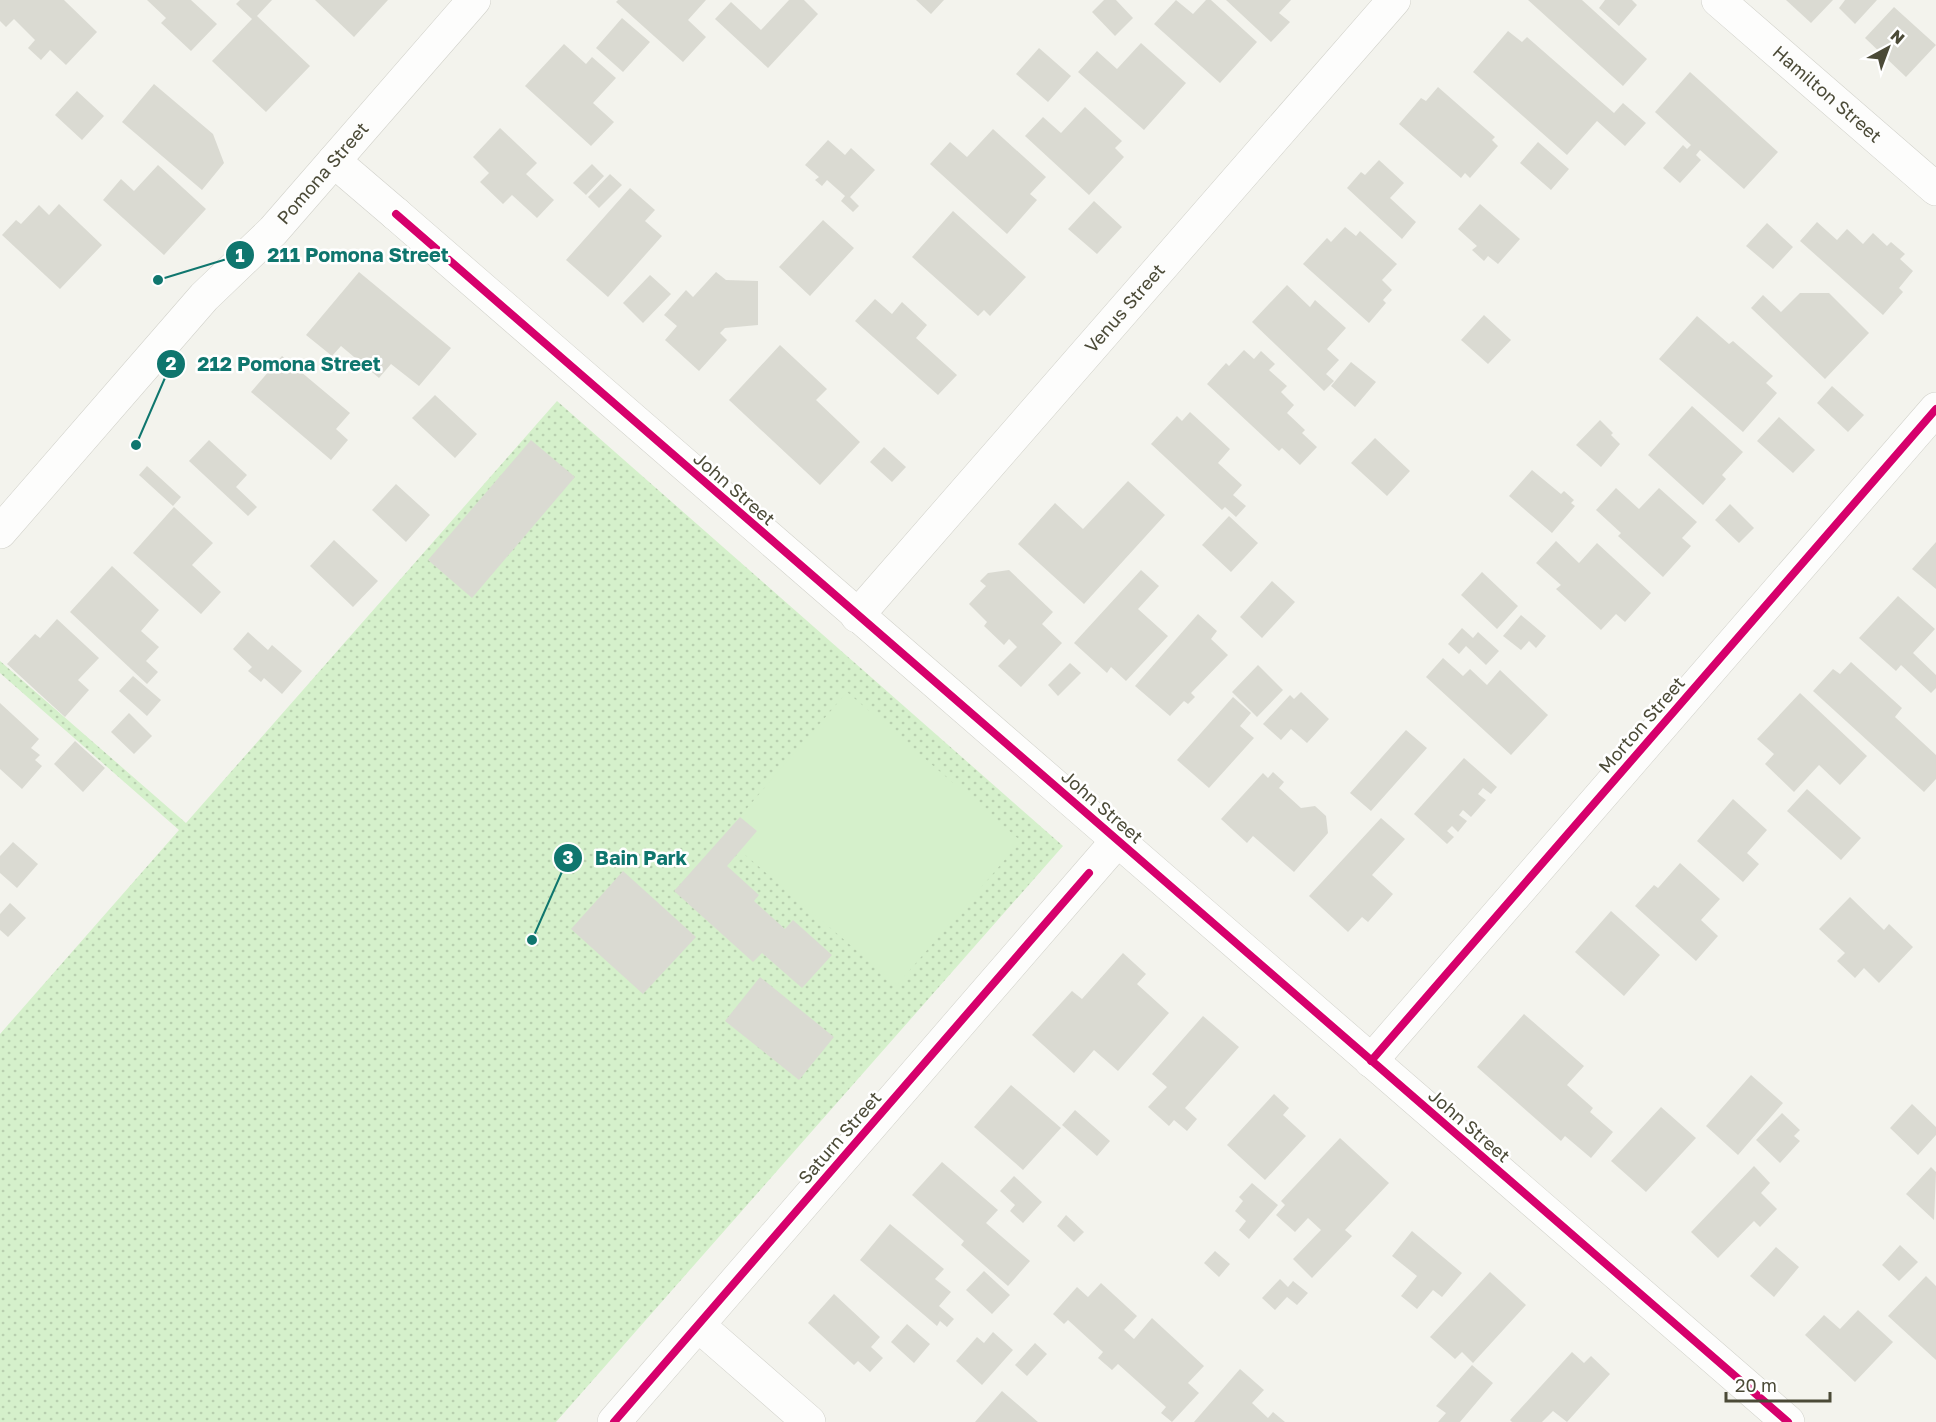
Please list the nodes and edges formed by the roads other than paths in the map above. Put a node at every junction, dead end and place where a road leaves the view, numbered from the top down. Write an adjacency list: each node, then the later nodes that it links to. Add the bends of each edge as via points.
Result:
1 (474, 0): 4 (street, Pomona Street)
2 (1394, 0): 8 (street, Venus Street)
3 (1718, 0): 5 (street, Hamilton Street)
4 (334, 160): 7 (street, Pomona Street, via 273,231 204,297); 8 (street, John Street)
5 (1936, 189)
6 (1936, 409): 10 (street, Morton Street)
7 (0, 532)
8 (857, 616): 9 (street, John Street)
9 (1118, 840): 10 (street, John Street); 11 (street, Saturn Street)
10 (1371, 1060): 14 (street, John Street)
11 (698, 1325): 12 (street, Saturn Street); 13 (street)
12 (614, 1422)
13 (809, 1422)
14 (1788, 1422)

